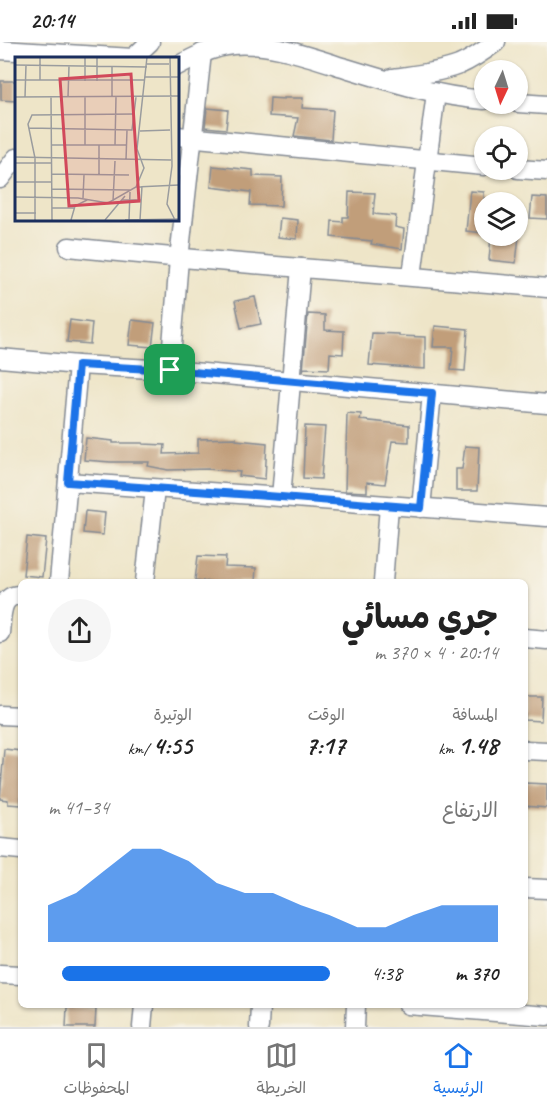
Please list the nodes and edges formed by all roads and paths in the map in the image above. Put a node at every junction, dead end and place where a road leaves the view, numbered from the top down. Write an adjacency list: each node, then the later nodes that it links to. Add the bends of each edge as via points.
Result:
1 (150, 42): 7 (street)
2 (496, 42): 9 (street, via 457,66)
3 (0, 50): 4 (street)
4 (72, 51): 6 (street)
5 (202, 53): 8 (street); 9 (street, via 253,44); 14 (street)
6 (124, 57)
7 (134, 57)
8 (178, 65)
9 (383, 79): 10 (street)
10 (436, 93): 11 (street); 18 (street)
11 (474, 99)
12 (528, 104): 13 (street)
13 (547, 105)
14 (185, 136): 18 (street); 24 (street)
15 (15, 156): 16 (street)
16 (0, 157)
17 (15, 157): 22 (street)
18 (427, 161): 19 (street); 26 (street)
19 (474, 165)
20 (528, 170): 21 (street)
21 (547, 171)
22 (0, 179)
23 (69, 248): 24 (street)
24 (179, 259): 25 (street); 30 (street)
25 (301, 268): 26 (street); 31 (street)
26 (412, 276): 27 (street)
27 (547, 288)
28 (0, 358): 29 (street)
29 (78, 365): 30 (street); 34 (street)
30 (170, 370): 31 (street)
31 (290, 381): 32 (street); 36 (street)
32 (432, 393): 33 (street); 38 (street)
33 (547, 404)
34 (68, 482): 35 (street); 40 (street)
35 (155, 489): 36 (street); 41 (street)
36 (281, 497): 37 (street)
37 (389, 506): 38 (street); 42 (street)
38 (421, 508): 39 (street)
39 (547, 517)
40 (59, 579)
41 (145, 579)
42 (383, 579)
43 (18, 595): 44 (street, via 5,600)
44 (0, 633)
45 (528, 638): 46 (street)
46 (547, 640)
47 (0, 715): 48 (street)
48 (18, 717)
49 (528, 750): 50 (street)
50 (547, 752)
51 (0, 848): 52 (street)
52 (18, 850)
53 (528, 888): 54 (street)
54 (547, 889)
55 (0, 974): 56 (street)
56 (18, 975)
57 (144, 1008): 63 (street)
58 (260, 1008): 64 (street)
59 (356, 1008): 65 (street)
60 (433, 1008): 61 (street)
61 (484, 1014): 62 (street)
62 (547, 1016)
63 (142, 1027)
64 (259, 1027)
65 (355, 1027)

